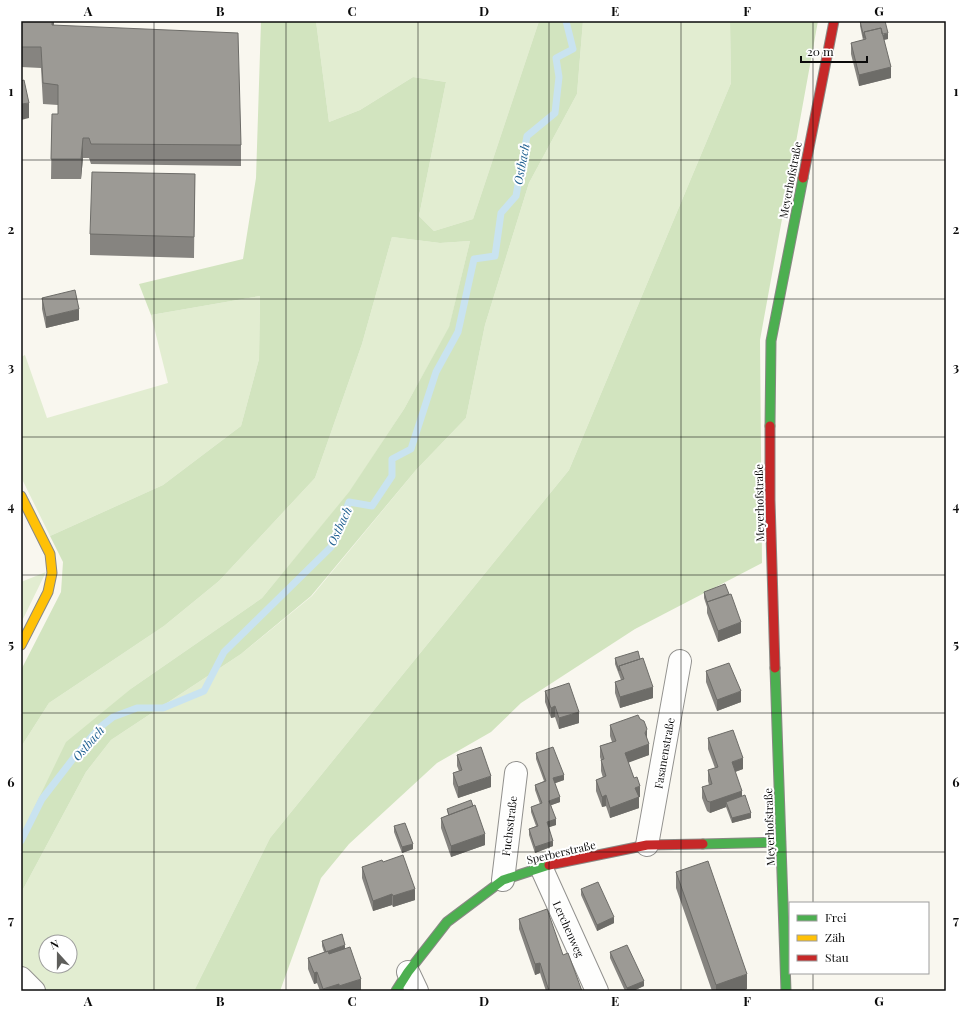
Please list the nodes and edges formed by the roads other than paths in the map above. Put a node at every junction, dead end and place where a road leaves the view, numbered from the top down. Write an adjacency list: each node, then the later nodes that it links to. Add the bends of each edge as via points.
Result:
1 (834, 21): 6 (street, Meyerhofstraße, via 771,341 770,500)
2 (21, 496): 3 (street, via 50,554 52,573 48,592)
3 (21, 646)
4 (680, 661): 7 (street, Fasanenstraße)
5 (516, 773): 9 (street, Fuchsstraße)
6 (781, 842): 7 (street, Sperberstraße); 15 (street, Meyerhofstraße)
7 (647, 845): 8 (street, Sperberstraße)
8 (541, 867): 9 (street, Sperberstraße); 14 (street, Lerchenweg)
9 (503, 880): 11 (street, Sperberstraße, via 447,922)
10 (21, 978): 12 (street)
11 (412, 981): 13 (street, Sperberstraße)
12 (34, 991)
13 (396, 991)
14 (596, 991)
15 (786, 991)

